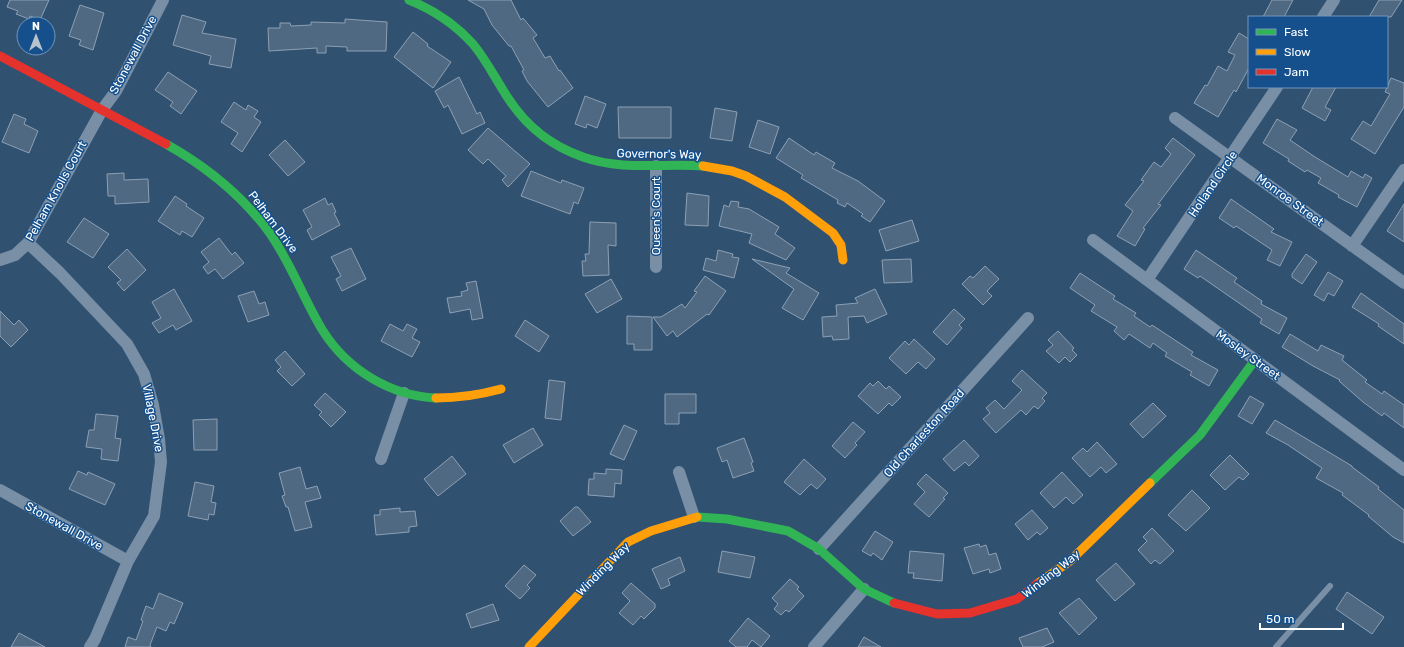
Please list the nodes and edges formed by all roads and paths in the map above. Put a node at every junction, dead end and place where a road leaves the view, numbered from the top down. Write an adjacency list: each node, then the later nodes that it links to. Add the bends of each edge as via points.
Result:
1 (163, 0): 7 (street, Stonewall Drive, via 116,91)
2 (409, 0): 10 (street, Governor's Way, via 445,18 473,43 520,114 550,142 572,154 594,161 623,166)
3 (1334, 0): 4 (street)
4 (1324, 16)
5 (0, 56): 7 (street, Pelham Drive)
6 (1276, 88): 9 (street, Holland Circle)
7 (102, 110): 13 (street, Pelham Knolls Court); 23 (street, Pelham Drive, via 189,157 234,191 281,251 296,275 316,320 334,346 371,378)
8 (1176, 118): 9 (street, Monroe Street)
9 (1231, 157): 14 (street, Monroe Street); 18 (street, Holland Circle)
10 (656, 166): 16 (street, Governor's Way, via 731,170 763,184 833,233 843,251); 17 (street, Queen's Court)
11 (1404, 170): 14 (street)
12 (1093, 240): 18 (street, Mosley Street)
13 (28, 243): 15 (street, Pelham Knolls Court, via 15,255); 30 (street, Village Drive, via 118,334 137,358 144,374 153,405 161,462 154,516)
14 (1352, 246): 19 (street, Monroe Street)
15 (0, 260)
16 (843, 260)
17 (656, 267)
18 (1147, 280): 21 (street, Mosley Street)
19 (1404, 283)
20 (1028, 318): 29 (street, Old Charleston Road)
21 (1255, 360): 25 (street, Mosley Street); 32 (street, Winding Way, via 1200,435 1070,561 1017,599 970,613 937,614 900,606)
22 (501, 389): 23 (street, Pelham Drive, via 468,397 445,398)
23 (404, 393): 24 (street)
24 (381, 460)
25 (1404, 470)
26 (679, 472): 28 (street)
27 (0, 490): 30 (street, Stonewall Drive)
28 (694, 518): 29 (street, Winding Way, via 727,519 764,525 788,531); 34 (street, Winding Way, via 651,531 628,542)
29 (819, 549): 32 (street, Winding Way)
30 (128, 561): 33 (street, Village Drive)
31 (1330, 586): 36 (lane)
32 (864, 589): 35 (street)
33 (90, 647)
34 (529, 647)
35 (814, 647)
36 (1276, 647)

